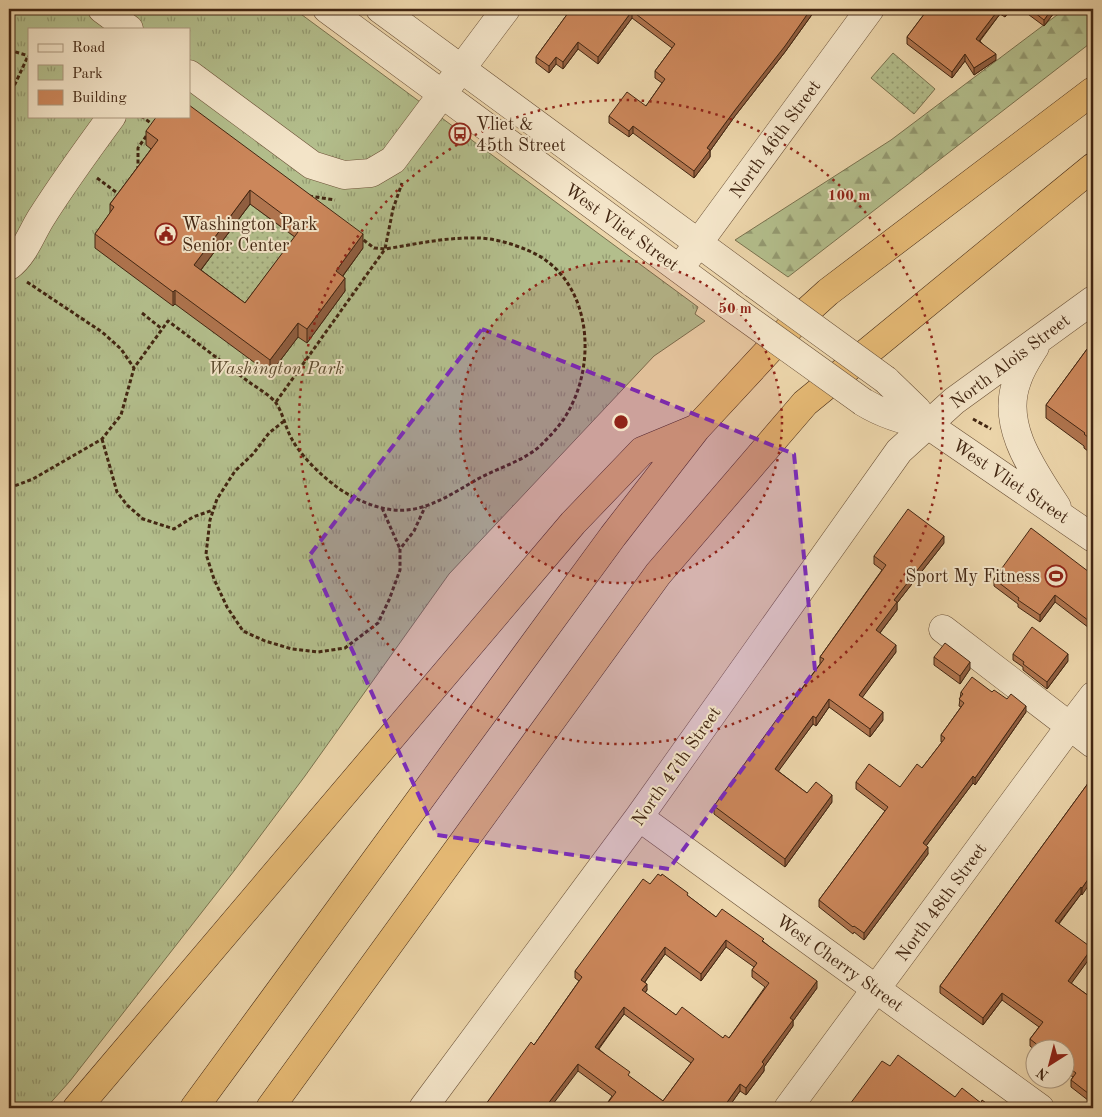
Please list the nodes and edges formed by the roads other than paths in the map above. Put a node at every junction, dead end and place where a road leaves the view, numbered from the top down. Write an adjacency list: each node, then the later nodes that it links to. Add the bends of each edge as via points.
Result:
1 (102, 9): 6 (street)
2 (327, 9): 10 (street, West Vliet Street)
3 (380, 9): 7 (street, West Vliet Street)
4 (506, 9): 7 (street)
5 (870, 9): 13 (street, North 46th Street)
6 (127, 28)
7 (462, 69): 10 (street); 13 (street, West Vliet Street)
8 (190, 75): 10 (street, via 312,165 344,175 371,173 393,160)
9 (1093, 91): 19 (highway, via 828,292 796,321)
10 (443, 94): 15 (street, West Vliet Street)
11 (111, 118): 14 (street)
12 (1093, 167): 30 (highway, via 805,403 658,574)
13 (699, 243): 15 (street, North 46th Street); 18 (street, West Vliet Street, bridge, via 886,380)
14 (10, 266)
15 (679, 269): 18 (street, West Vliet Street, bridge, via 863,402 887,415)
16 (1093, 300): 17 (street, North Alois Street)
17 (1040, 339): 18 (street, North Alois Street, via 954,401); 20 (street, via 1017,380 1012,411 1024,450)
18 (928, 425): 20 (street, West Vliet Street); 26 (street, North 47th Street, via 899,451)
19 (696, 429): 28 (highway, via 642,451 573,523); 29 (highway, via 607,544)
20 (1064, 517): 21 (street, West Vliet Street)
21 (1093, 538)
22 (943, 630): 24 (street)
23 (1093, 696): 24 (street, North 48th Street)
24 (1070, 726): 25 (street); 27 (street, North 48th Street)
25 (1093, 744)
26 (639, 817): 27 (street, West Cherry Street); 31 (street, North 47th Street)
27 (876, 990): 32 (street, North 48th Street); 33 (street, West Cherry Street)
28 (77, 1108)
29 (194, 1108)
30 (270, 1108)
31 (423, 1108)
32 (788, 1108)
33 (1040, 1108)

